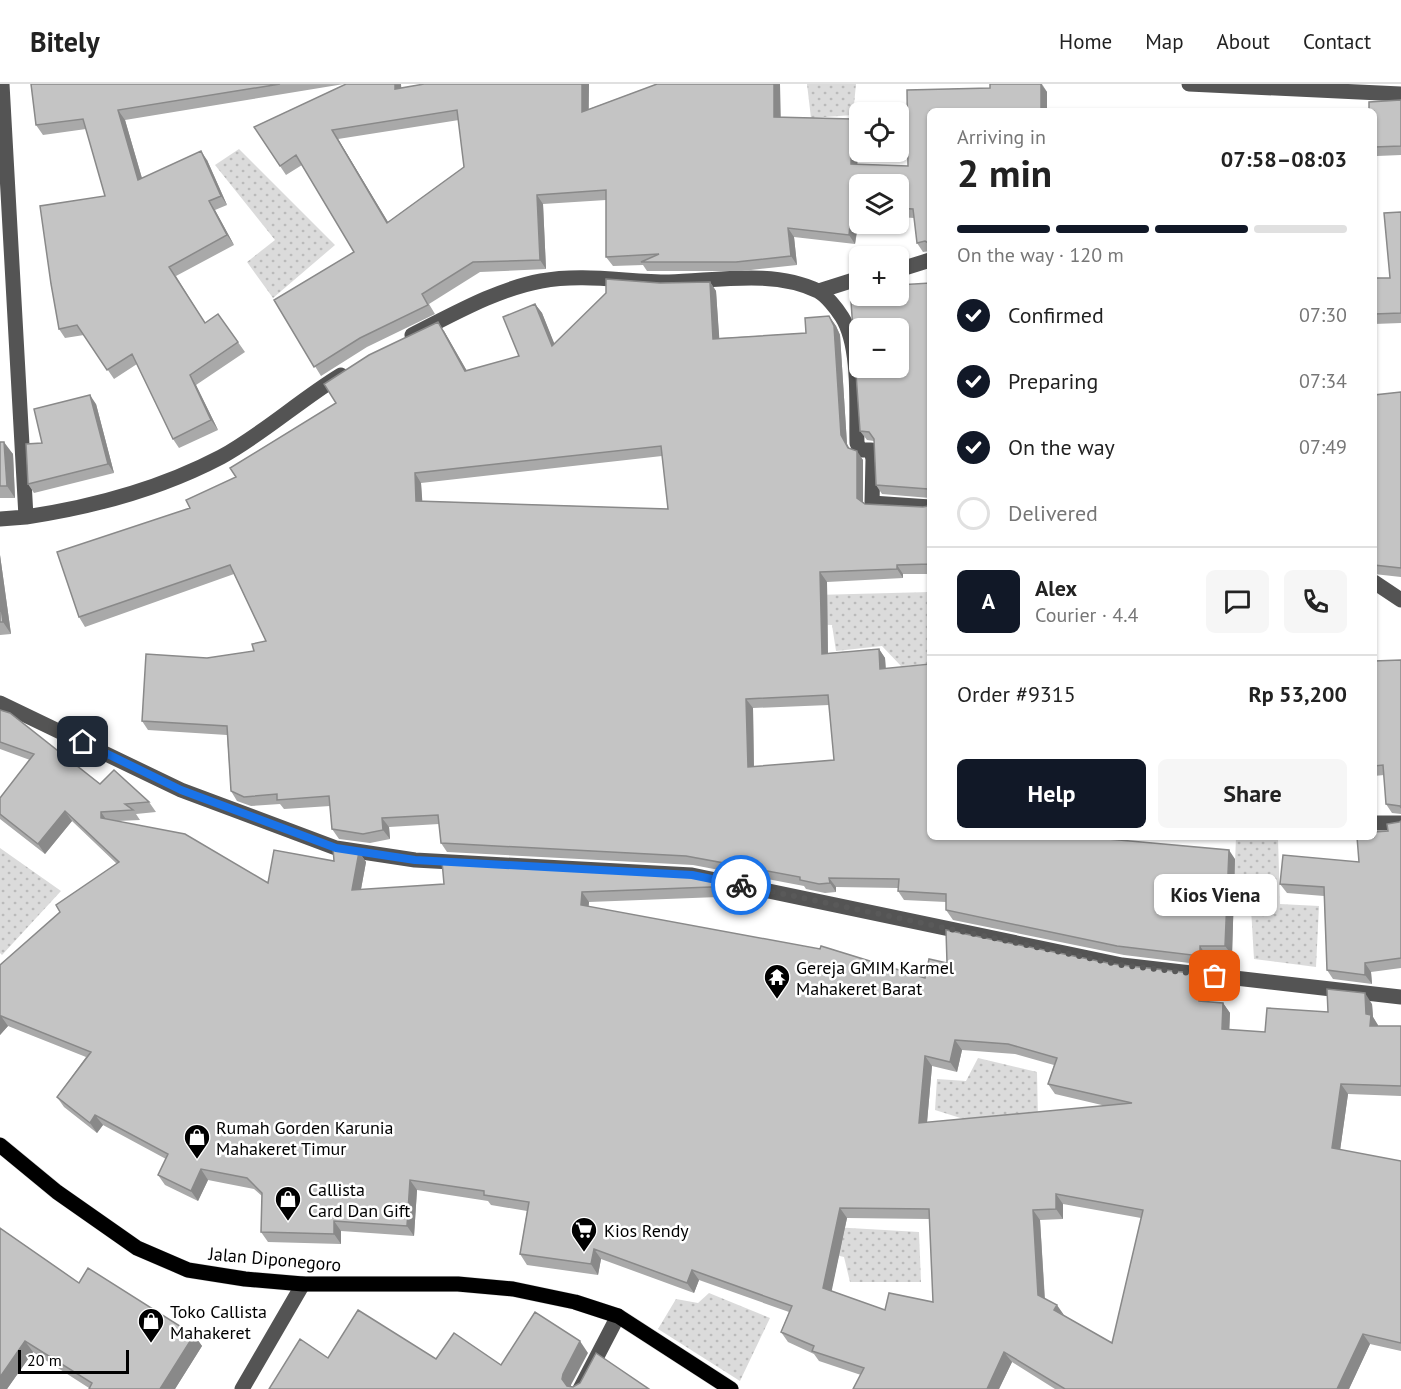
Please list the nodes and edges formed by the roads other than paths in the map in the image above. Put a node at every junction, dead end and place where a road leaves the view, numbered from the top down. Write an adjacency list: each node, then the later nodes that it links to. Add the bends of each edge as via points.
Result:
1 (2, 84): 11 (street)
2 (1189, 84): 3 (street)
3 (1401, 94)
4 (927, 261): 5 (street)
5 (909, 267)
6 (849, 281): 7 (street)
7 (819, 291): 8 (street, via 770,280 543,280 510,289); 10 (street, via 842,316 850,333 857,443 860,450 870,450 873,459 872,503)
8 (399, 342)
9 (354, 367): 11 (street, via 222,456 182,475 87,508)
10 (927, 507)
11 (26, 518): 12 (street)
12 (0, 519)
13 (1377, 584): 14 (street)
14 (1401, 600)
15 (0, 704): 18 (street, via 181,790 336,848 415,860 692,875 1122,965)
16 (1377, 823): 17 (street)
17 (1401, 823)
18 (1401, 997)
19 (0, 1145): 20 (main road, Jalan Diponegoro, via 57,1192 136,1248 188,1270 245,1280)
20 (303, 1284): 21 (main road, Jalan Diponegoro, via 458,1284 513,1289); 22 (street)
21 (618, 1316): 23 (street); 24 (main road, Jalan Diponegoro)
22 (242, 1389)
23 (579, 1389)
24 (731, 1389)

